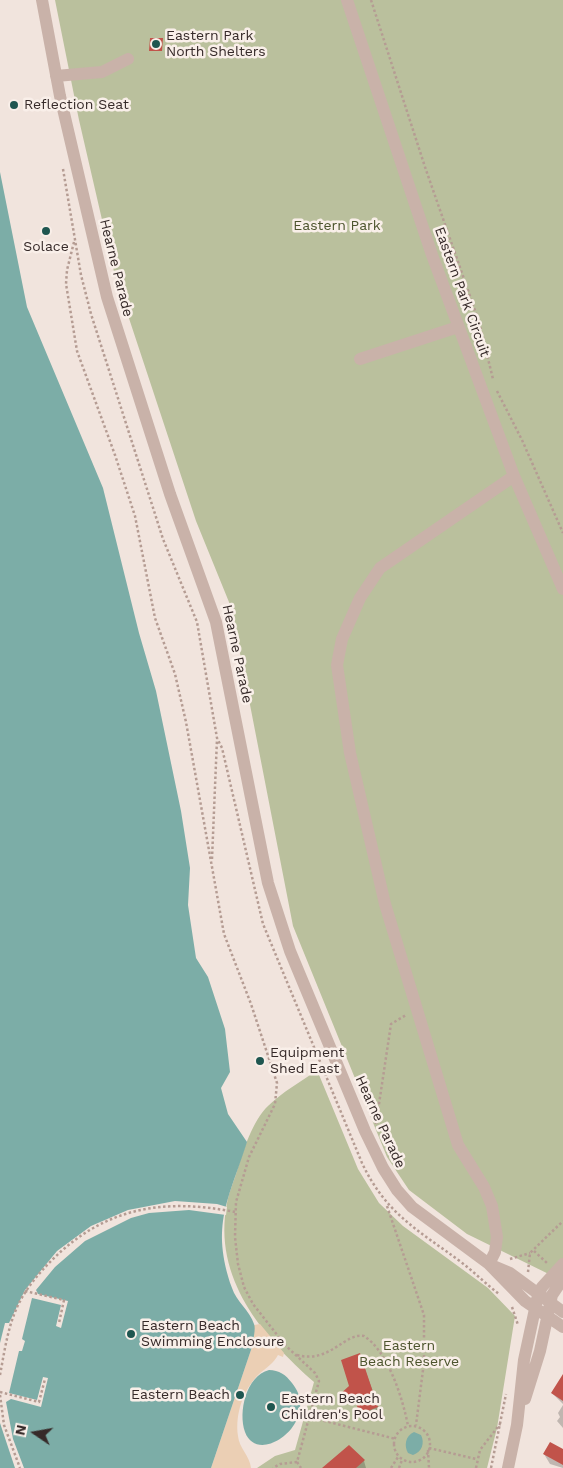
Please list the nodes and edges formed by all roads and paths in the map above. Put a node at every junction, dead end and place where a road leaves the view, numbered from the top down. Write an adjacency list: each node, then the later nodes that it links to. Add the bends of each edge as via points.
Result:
1 (42, 0): 5 (street, Hearne Parade)
2 (347, 0): 7 (street, Eastern Park Circuit)
3 (370, 0): 10 (path, via 479,322 494,386)
4 (128, 59): 5 (street, via 102,72)
5 (56, 76): 15 (street, Hearne Parade, via 118,338 216,622 273,904)
6 (75, 242): 13 (path, via 66,284 77,351 135,516 155,618 175,674 186,722)
7 (458, 327): 8 (street); 9 (street, Eastern Park Circuit)
8 (360, 359)
9 (514, 476): 11 (street, Eastern Park Circuit); 14 (street, via 380,568 360,598 342,639 338,659 338,685 367,831)
10 (563, 533)
11 (563, 589)
12 (217, 738): 13 (path)
13 (212, 863): 16 (path, via 224,934 270,1058 277,1092 275,1104 249,1157)
14 (417, 1012): 15 (path, via 391,1024 376,1125); 18 (street, via 458,1145 492,1206 497,1237)
15 (365, 1131): 18 (street, Hearne Parade, via 402,1197)
16 (235, 1212): 21 (path, via 204,1206 164,1206 136,1210 109,1219 82,1234 60,1252); 31 (path, via 235,1248 244,1287 261,1315)
17 (563, 1221): 22 (path, via 530,1253 527,1278)
18 (489, 1264): 22 (street, Hearne Parade)
19 (563, 1264): 23 (street)
20 (563, 1279): 24 (street, via 554,1290)
21 (26, 1291): 28 (path, via 64,1300); 32 (path, via 14,1313)
22 (514, 1292): 23 (street, Hearne Parade); 25 (street, Hearne Parade); 30 (path); 38 (path, via 462,1263 409,1226 386,1203 424,1314 424,1362)
23 (538, 1295): 24 (street, Hearne Parade); 25 (street)
24 (550, 1304): 26 (street, Hearne Parade); 27 (street)
25 (535, 1309): 27 (street, Hearne Parade); 39 (street, via 524,1360)
26 (563, 1312)
27 (547, 1317): 29 (street, Hearne Parade); 39 (street)
28 (59, 1323)
29 (563, 1327)
30 (518, 1332)
31 (293, 1354): 36 (path, via 315,1373 319,1381); 40 (path, via 304,1357 320,1355 337,1348 352,1336 364,1336 376,1346 388,1368 402,1400)
32 (0, 1375)
33 (45, 1379): 35 (path, via 39,1402)
34 (508, 1386): 37 (path)
35 (0, 1394): 48 (path, via 4,1424)
36 (309, 1417): 41 (path); 46 (path)
37 (501, 1422): 45 (path, via 480,1450); 54 (path)
38 (416, 1425): 40 (path); 42 (path, via 427,1432)
39 (517, 1425): 55 (street)
40 (408, 1426): 41 (path)
41 (396, 1439): 43 (path)
42 (429, 1449): 44 (path, via 418,1462); 45 (path); 53 (path)
43 (398, 1457): 44 (path); 51 (path)
44 (402, 1460): 52 (path)
45 (477, 1460): 47 (path)
46 (297, 1462): 49 (path); 50 (path)
47 (475, 1467)
48 (20, 1468)
49 (273, 1468)
50 (301, 1468)
51 (391, 1468)
52 (399, 1468)
53 (429, 1468)
54 (491, 1468)
55 (508, 1468)

